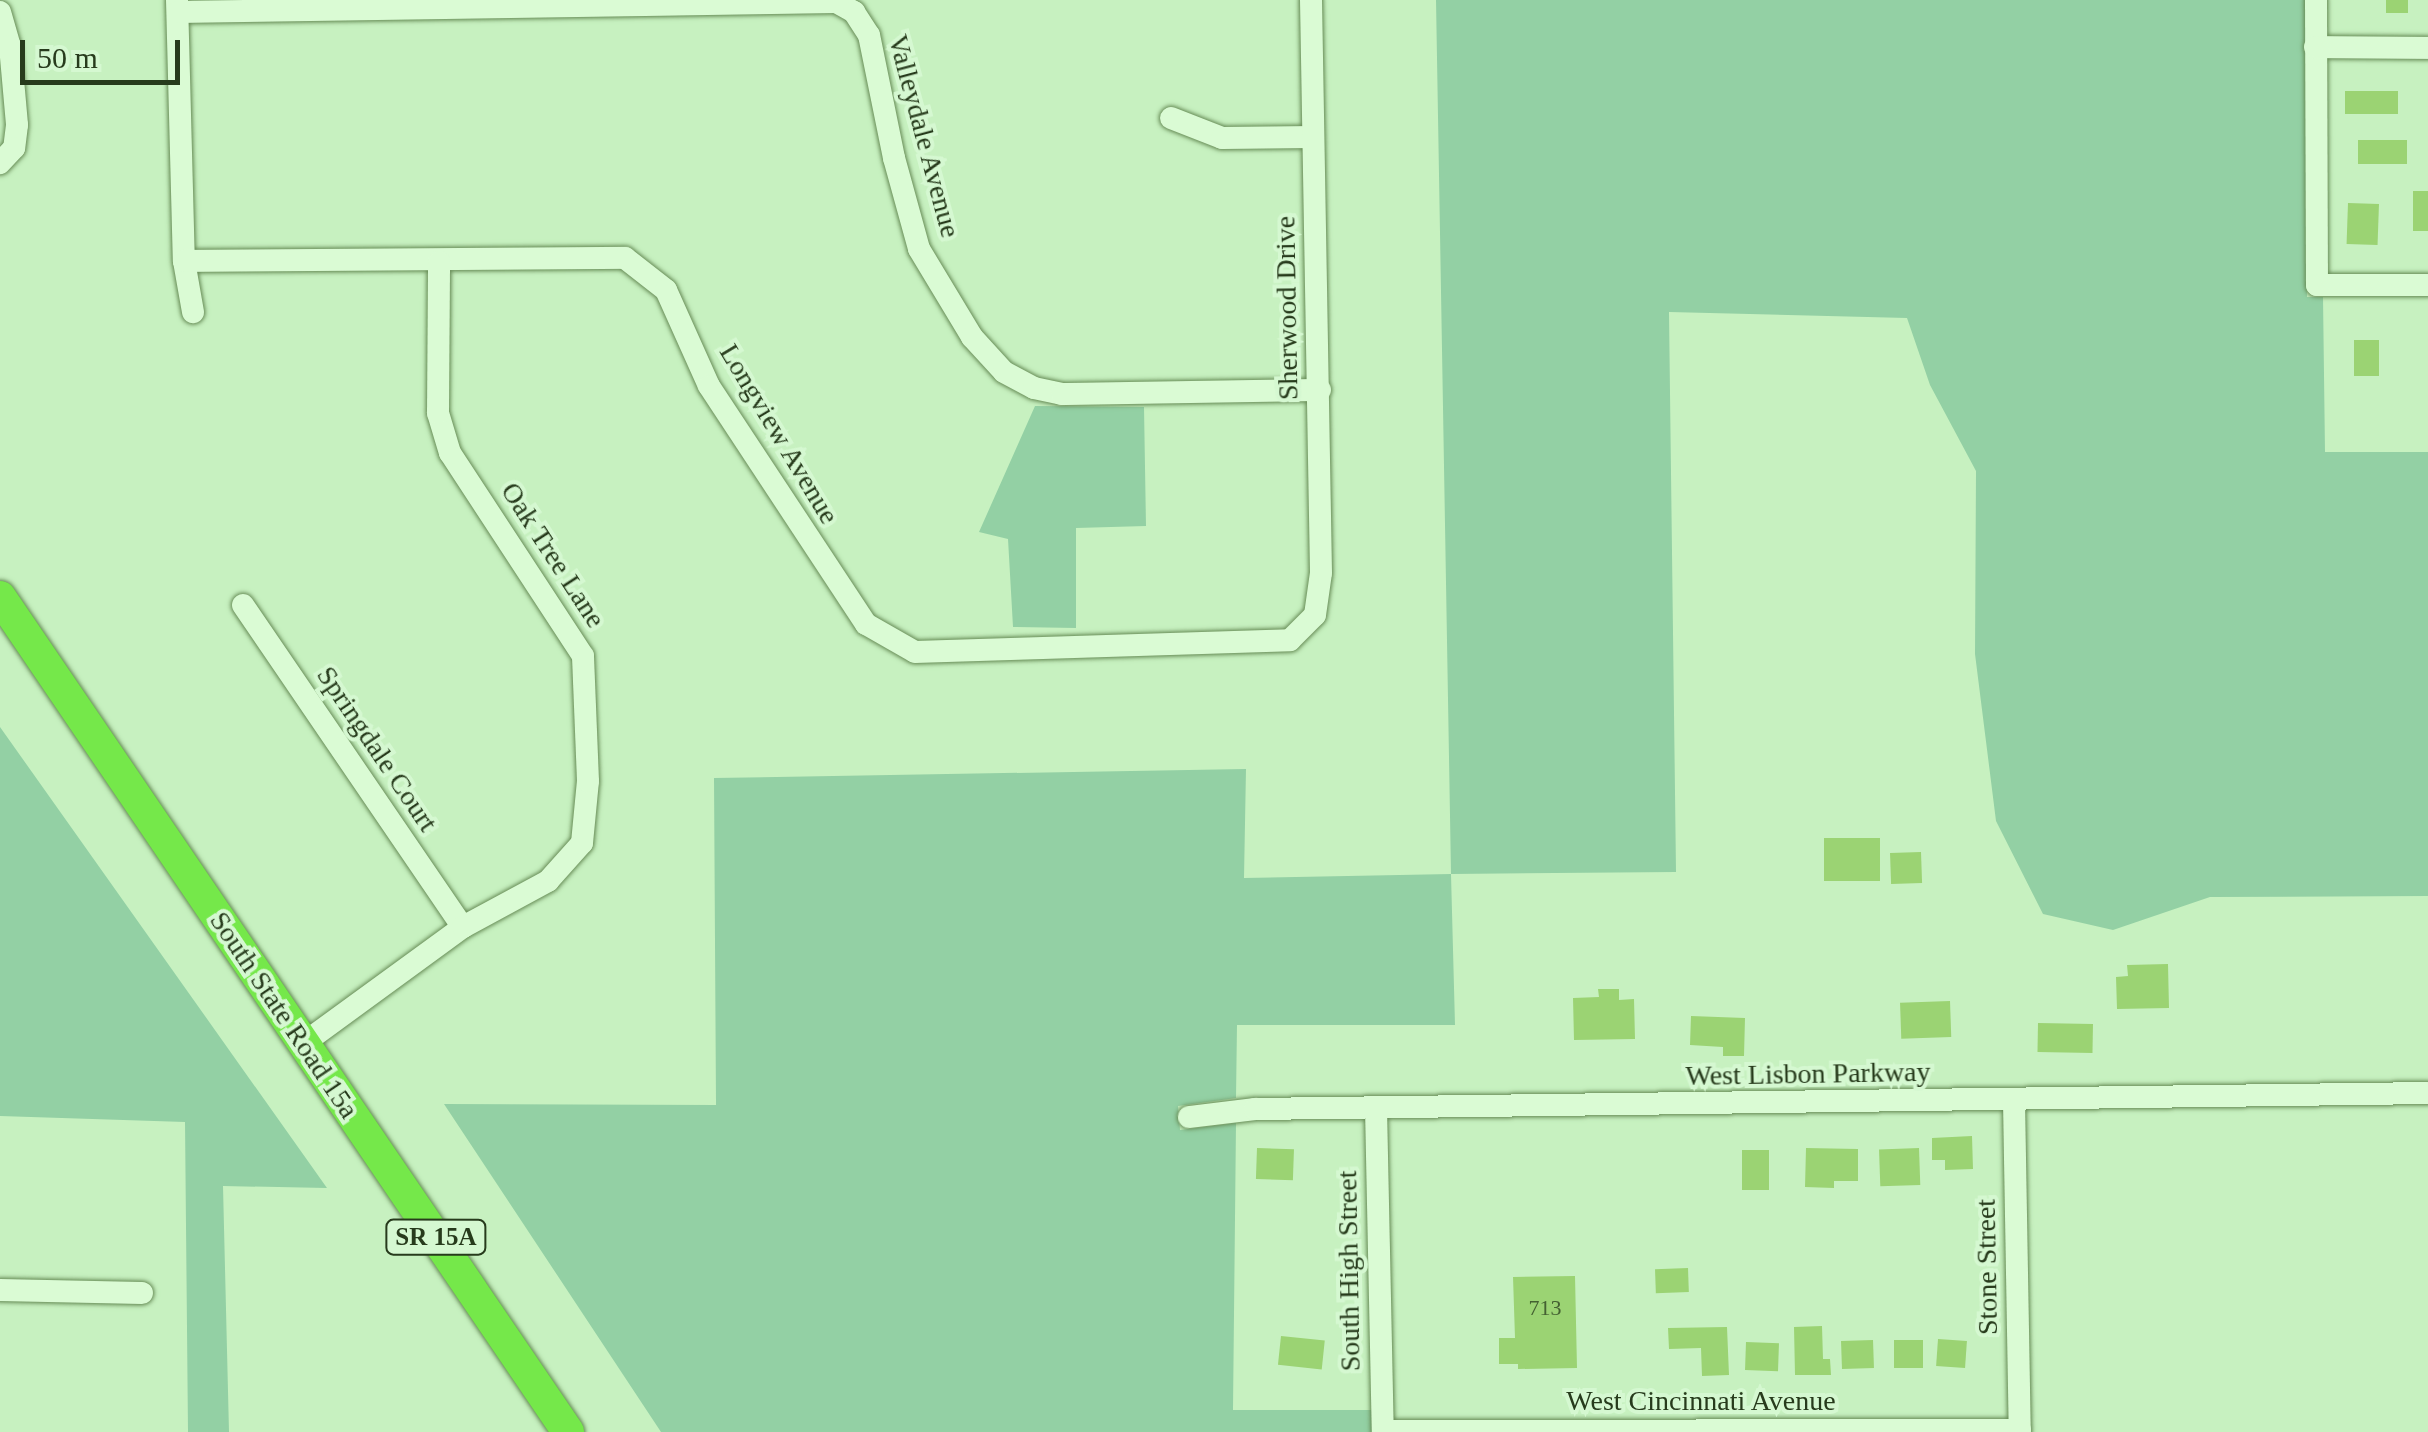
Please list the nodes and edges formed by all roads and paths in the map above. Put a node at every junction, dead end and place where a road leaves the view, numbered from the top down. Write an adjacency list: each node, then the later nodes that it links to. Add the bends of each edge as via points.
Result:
1 (1310, 0): 8 (street, Sherwood Drive)
2 (2316, 0): 5 (street)
3 (177, 6): 10 (street); 14 (street, Valleydale Avenue, via 836,2 854,12 869,36 919,250 972,337 1004,372 1062,394)
4 (0, 12): 9 (street, via 17,125 14,148)
5 (2315, 47): 6 (street); 12 (street, via 2318,285)
6 (2428, 48)
7 (1171, 118): 8 (street, via 1222,138)
8 (1313, 137): 14 (street, Sherwood Drive)
9 (0, 163)
10 (184, 262): 11 (street, Longview Avenue); 13 (street)
11 (439, 262): 17 (street, Longview Avenue, via 625,258 666,290 709,386 806,538 866,624 915,652 1290,640); 18 (street, Oak Tree Lane, via 438,412 450,453 583,656 588,781 582,844 548,880)
12 (2428, 285)
13 (194, 312)
14 (1320, 390): 17 (street, Sherwood Drive, via 1321,573)
15 (0, 598): 19 (highway, South State Road 15a / SR 15A)
16 (243, 605): 18 (street, Springdale Court)
17 (1315, 615)
18 (462, 927): 19 (street, Oak Tree Lane)
19 (304, 1043): 27 (highway, South State Road 15a / SR 15A)
20 (2428, 1093): 21 (street, West Lisbon Parkway)
21 (2014, 1101): 22 (street, West Lisbon Parkway); 26 (street, Stone Street)
22 (1376, 1108): 23 (street, West Lisbon Parkway); 28 (street, South High Street)
23 (1189, 1117)
24 (0, 1290): 25 (street)
25 (142, 1293)
26 (2020, 1431): 28 (street, West Cincinnati Avenue)
27 (568, 1432)
28 (1383, 1432)

